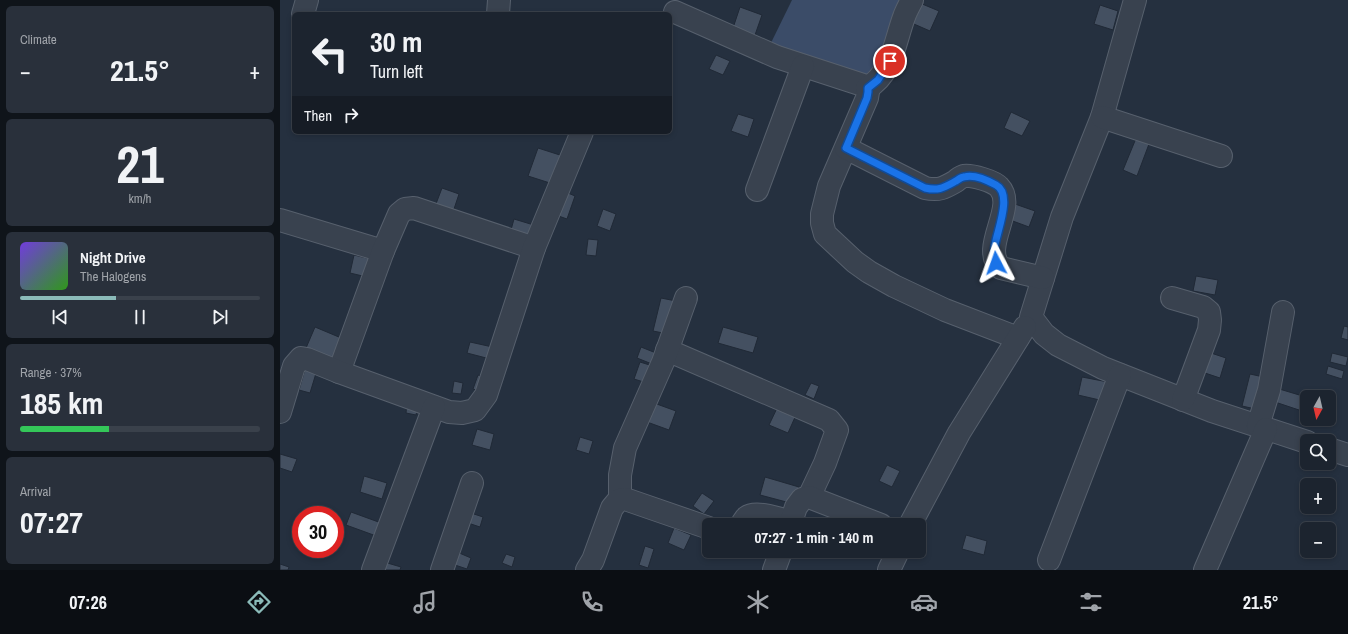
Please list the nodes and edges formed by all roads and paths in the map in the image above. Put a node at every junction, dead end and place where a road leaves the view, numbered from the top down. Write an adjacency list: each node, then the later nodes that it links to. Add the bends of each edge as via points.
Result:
1 (307, 0): 6 (street)
2 (499, 0): 7 (street)
3 (912, 0): 9 (street, via 890,61 878,80)
4 (1135, 0): 10 (street)
5 (675, 11): 8 (street)
6 (304, 12)
7 (498, 12)
8 (803, 66): 9 (street); 14 (street)
9 (868, 88): 12 (street, via 867,98)
10 (1102, 117): 13 (street); 18 (street, via 1062,217)
11 (581, 134): 16 (street)
12 (846, 148): 18 (street, via 925,188 942,189 964,176 998,186 1003,194 1004,203 995,244 996,263 1002,268); 23 (street, via 830,186 822,214 825,234 855,262 894,286 945,310)
13 (1222, 156)
14 (757, 190)
15 (280, 220): 17 (street)
16 (534, 248): 17 (street, via 414,208 405,209 399,214); 28 (street, via 486,395 475,410 462,413)
17 (383, 251): 25 (street)
18 (1043, 278): 22 (street)
19 (686, 298): 24 (street)
20 (1172, 298): 27 (street, via 1203,307 1209,312 1210,320 1209,330)
21 (1283, 312): 30 (street)
22 (1031, 317): 23 (street); 26 (street, via 1044,334 1058,345)
23 (1018, 338): 41 (street, via 959,433)
24 (667, 350): 35 (street, via 829,420 837,430); 36 (street, via 625,448 620,475)
25 (339, 372): 28 (street); 29 (street, via 307,358 300,358 294,366)
26 (1120, 375): 27 (street); 45 (street)
27 (1183, 400): 30 (street)
28 (434, 407): 46 (street)
29 (280, 412)
30 (1262, 428): 31 (street); 51 (street)
31 (1300, 440)
32 (1336, 451): 33 (street)
33 (1348, 455)
34 (472, 483): 47 (street)
35 (809, 497): 39 (street, via 799,502); 40 (street)
36 (620, 499): 42 (street); 48 (street, via 612,508)
37 (746, 518): 38 (street, via 760,514)
38 (773, 518)
39 (792, 518)
40 (863, 518)
41 (914, 518)
42 (702, 526)
43 (778, 558): 49 (street)
44 (895, 558): 50 (street)
45 (1049, 560)
46 (373, 570)
47 (442, 570)
48 (587, 570)
49 (774, 570)
50 (889, 570)
51 (1205, 570)

